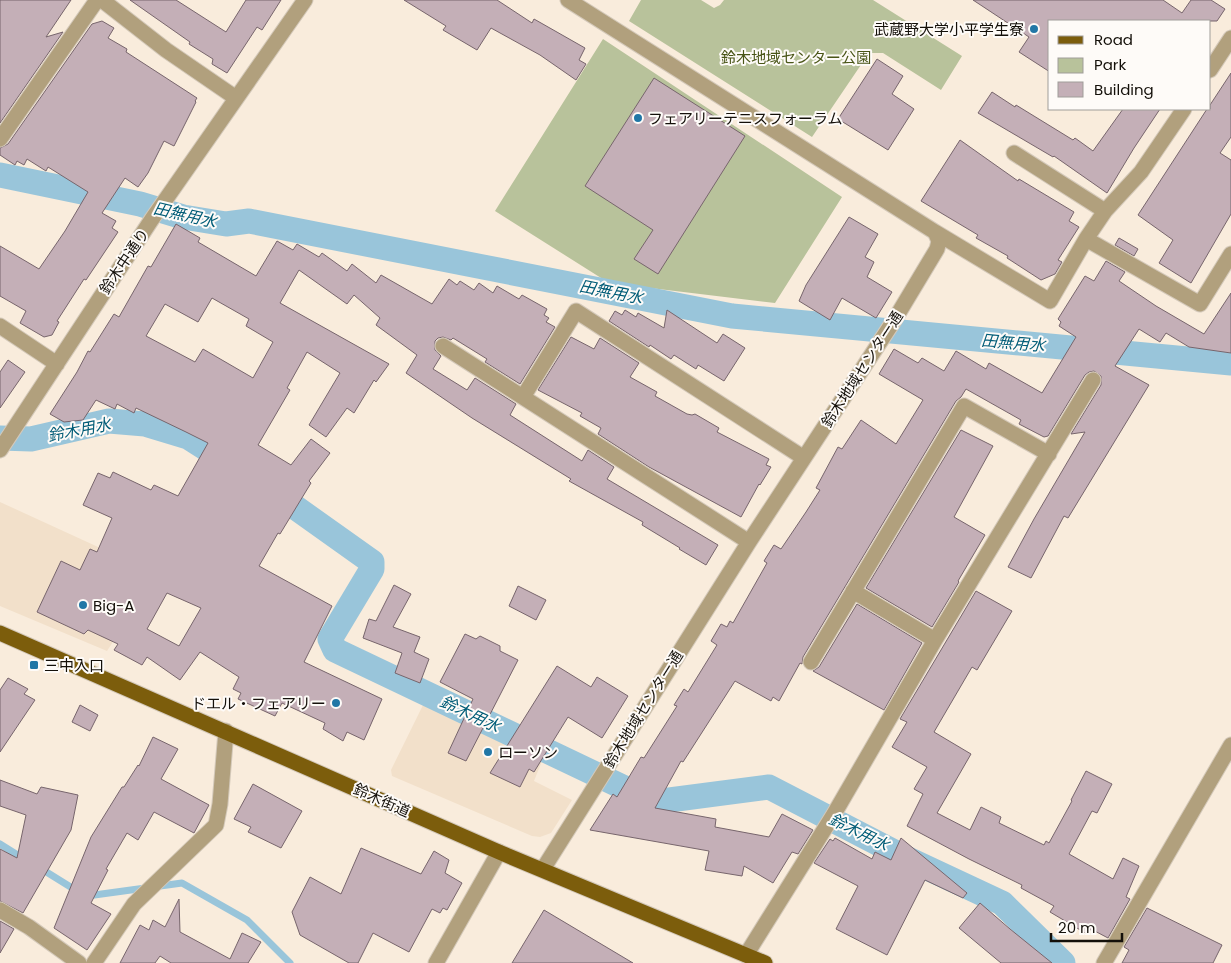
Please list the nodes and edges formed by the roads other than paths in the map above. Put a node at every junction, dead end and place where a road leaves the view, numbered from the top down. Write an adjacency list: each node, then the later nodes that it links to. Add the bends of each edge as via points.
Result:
1 (97, 0): 9 (street)
2 (102, 0): 7 (street, via 166,50)
3 (305, 0): 7 (street, 鈴木中通り)
4 (568, 0): 12 (street)
5 (1231, 38): 6 (street)
6 (1211, 68)
7 (236, 98): 17 (street, 鈴木中通り)
8 (1183, 110): 11 (street, via 1141,172)
9 (0, 140)
10 (1014, 153): 11 (street)
11 (1105, 211): 13 (street)
12 (935, 232): 13 (street, via 1050,301); 22 (street, 鈴木地域センター通, via 939,241 937,249)
13 (1086, 239): 14 (street, via 1200,304)
14 (1231, 254)
15 (0, 326): 17 (street)
16 (443, 346): 19 (street)
17 (57, 364): 20 (street, 鈴木中通り)
18 (1093, 380): 21 (street)
19 (523, 397): 22 (street, via 576,311); 23 (street)
20 (1, 448)
21 (1049, 454): 24 (street, via 964,406); 26 (street)
22 (804, 458): 23 (street, 鈴木地域センター通)
23 (749, 542): 31 (street, 鈴木地域センター通)
24 (853, 591): 26 (street); 27 (street)
25 (0, 633): 28 (main road, 鈴木街道)
26 (935, 640): 33 (street, via 834,814)
27 (810, 662)
28 (226, 731): 30 (main road, 鈴木街道); 35 (street, via 216,825 136,902)
29 (1231, 745): 38 (street)
30 (499, 852): 31 (main road, 鈴木街道); 36 (street)
31 (543, 869): 33 (main road, 鈴木街道)
32 (0, 910): 34 (street)
33 (746, 955): 37 (main road, 鈴木街道)
34 (79, 963)
35 (94, 963)
36 (436, 963)
37 (765, 963)
38 (1104, 963)

